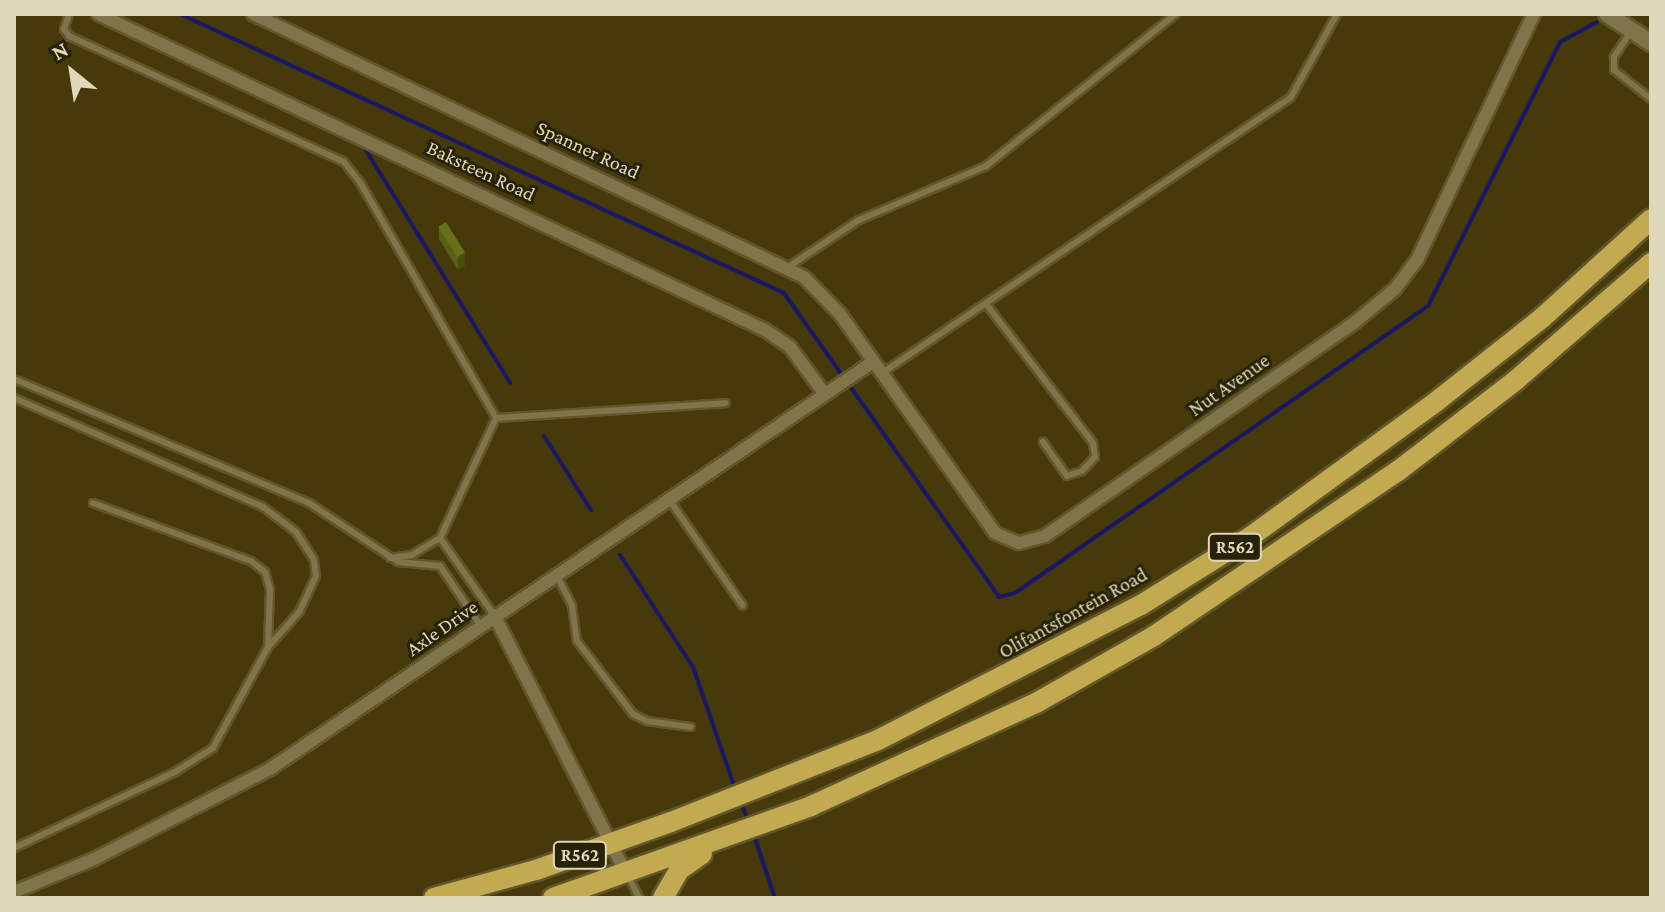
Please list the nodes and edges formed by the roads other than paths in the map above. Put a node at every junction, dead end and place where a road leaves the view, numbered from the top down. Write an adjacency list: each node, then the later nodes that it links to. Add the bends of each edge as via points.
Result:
1 (69, 14): 21 (lane, via 64,29 69,36 344,162)
2 (98, 14): 18 (street, Baksteen Road, via 765,330 790,347)
3 (253, 14): 13 (street, Spanner Road)
4 (1176, 14): 13 (lane, via 986,166 859,220)
5 (1337, 14): 14 (lane, via 1291,97)
6 (1534, 14): 16 (street, Nut Avenue, via 1417,260 1395,289 1354,323 1045,536 1019,543 995,533)
7 (1607, 14): 8 (street)
8 (1632, 30): 9 (street); 10 (lane, via 1614,57 1614,70)
9 (1651, 43)
10 (1651, 99)
11 (1651, 219): 34 (main road, Olifantsfontein Road / R562, via 1542,318 1437,401 1200,569 1023,670 878,740)
12 (1651, 263): 33 (main road, R562, via 1516,380 1421,453 1204,604 1036,703)
13 (788, 267): 15 (street, Spanner Road, via 821,290)
14 (986, 304): 16 (lane); 22 (lane, via 1093,443 1095,457 1082,471 1067,476)
15 (873, 362): 16 (street, Nut Avenue); 18 (street, Axle Drive)
16 (881, 373)
17 (14, 379): 26 (lane, via 309,503)
18 (824, 393): 23 (street, Axle Drive)
19 (14, 398): 31 (lane, via 246,497 296,532 314,560 316,576 300,611)
20 (726, 403): 21 (lane)
21 (496, 418): 25 (lane)
22 (1043, 442)
23 (668, 498): 27 (street, Axle Drive); 28 (lane)
24 (93, 503): 31 (lane, via 251,561 265,572 270,590)
25 (440, 538): 26 (lane, via 412,555); 29 (lane)
26 (390, 558): 30 (lane, via 440,566)
27 (556, 574): 29 (street, Axle Drive); 32 (lane, via 572,606 577,641 633,714)
28 (743, 606)
29 (494, 615): 30 (street, Axle Drive); 34 (street)
30 (480, 625): 37 (street, Axle Drive, via 225,795)
31 (268, 647): 35 (lane, via 213,748 175,772)
32 (691, 727)
33 (734, 837): 36 (main road, R562); 41 (main road, via 679,870)
34 (609, 844): 36 (street); 38 (main road, Olifantsfontein Road / R562)
35 (14, 848)
36 (627, 875): 39 (main road, R562); 40 (lane)
37 (14, 892)
38 (434, 898)
39 (553, 898)
40 (639, 898)
41 (663, 898)

